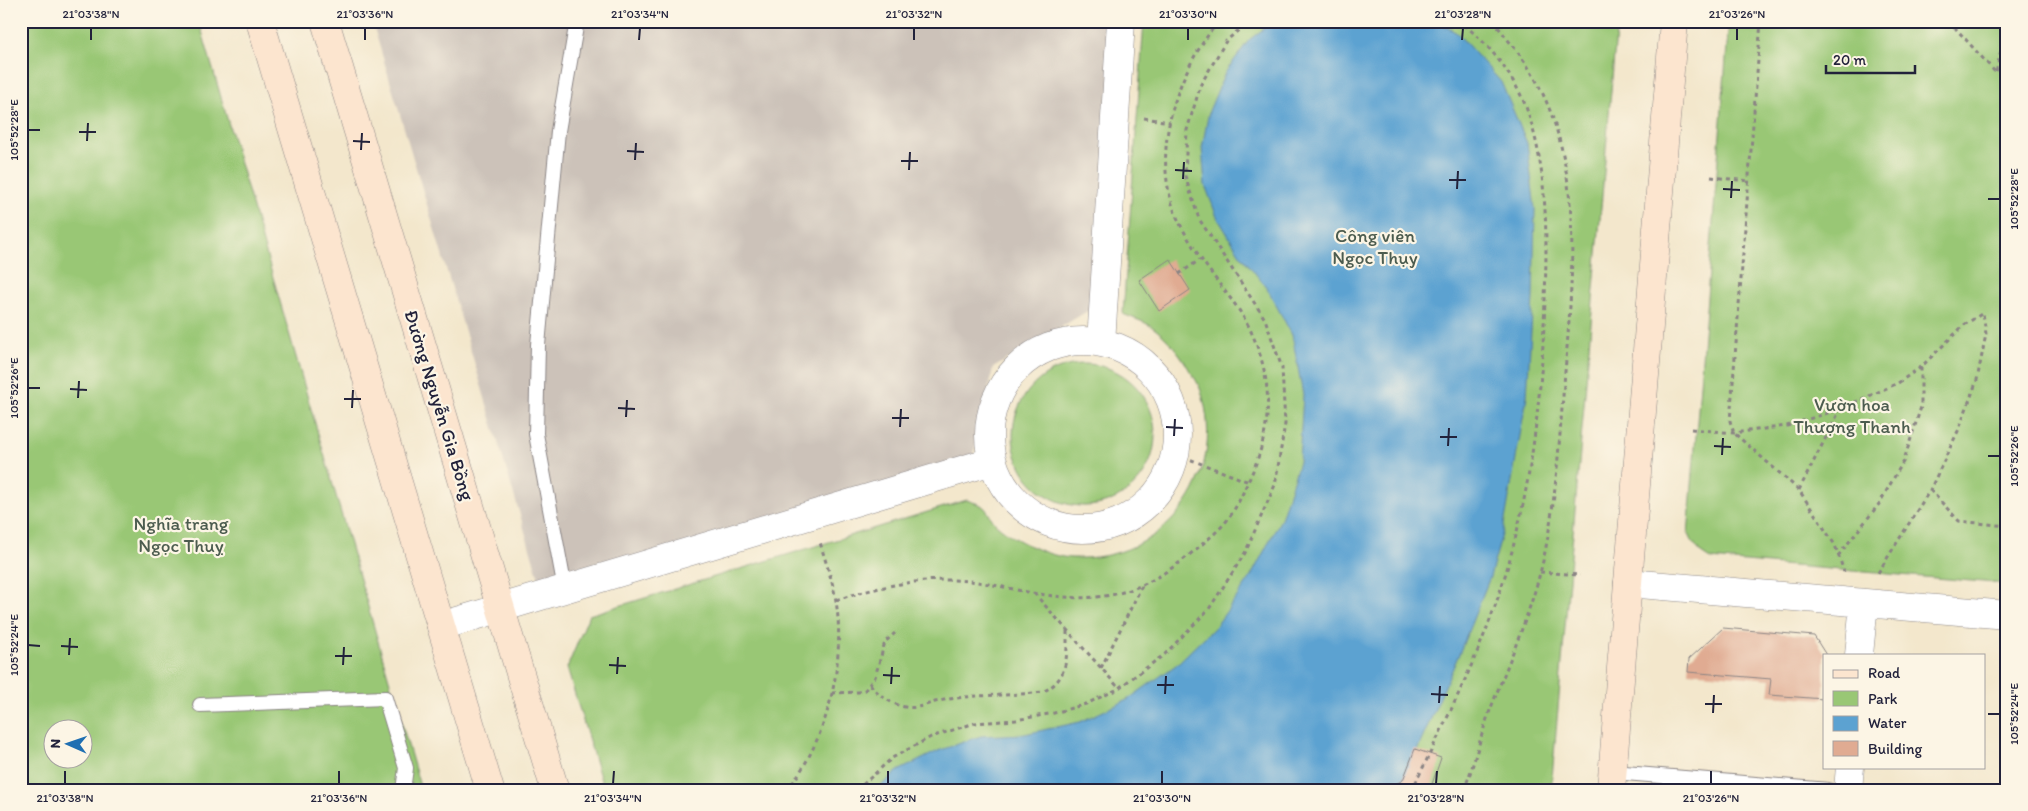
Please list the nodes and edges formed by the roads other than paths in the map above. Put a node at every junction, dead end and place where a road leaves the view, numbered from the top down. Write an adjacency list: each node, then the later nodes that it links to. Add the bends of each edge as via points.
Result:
1 (260, 21): 13 (main road)
2 (326, 21): 11 (main road, Đường Nguyễn Gia Bồng)
3 (576, 21): 9 (lane, via 558,131 538,354 536,434)
4 (1120, 21): 6 (street)
5 (1674, 21): 8 (main road)
6 (1102, 343): 7 (street, via 1065,342 1036,353 1012,372 996,399 988,429); 7 (street, via 1125,350 1150,368 1168,394 1177,424 1176,454 1164,484 1144,508 1117,524 1086,531 1055,526 1027,512 1005,490)
7 (992, 461): 9 (street)
8 (1628, 583): 10 (street); 17 (main road)
9 (564, 589): 11 (street)
10 (1864, 603): 12 (street); 14 (street)
11 (501, 608): 13 (street); 20 (main road, Đường Nguyễn Gia Bồng)
12 (2007, 615)
13 (441, 626): 19 (main road)
14 (1860, 654)
15 (200, 705): 18 (lane, via 385,698 406,768)
16 (1850, 768): 22 (street)
17 (1612, 781): 21 (lane)
18 (403, 790)
19 (490, 790)
20 (555, 790)
21 (1829, 790)
22 (1848, 790)

